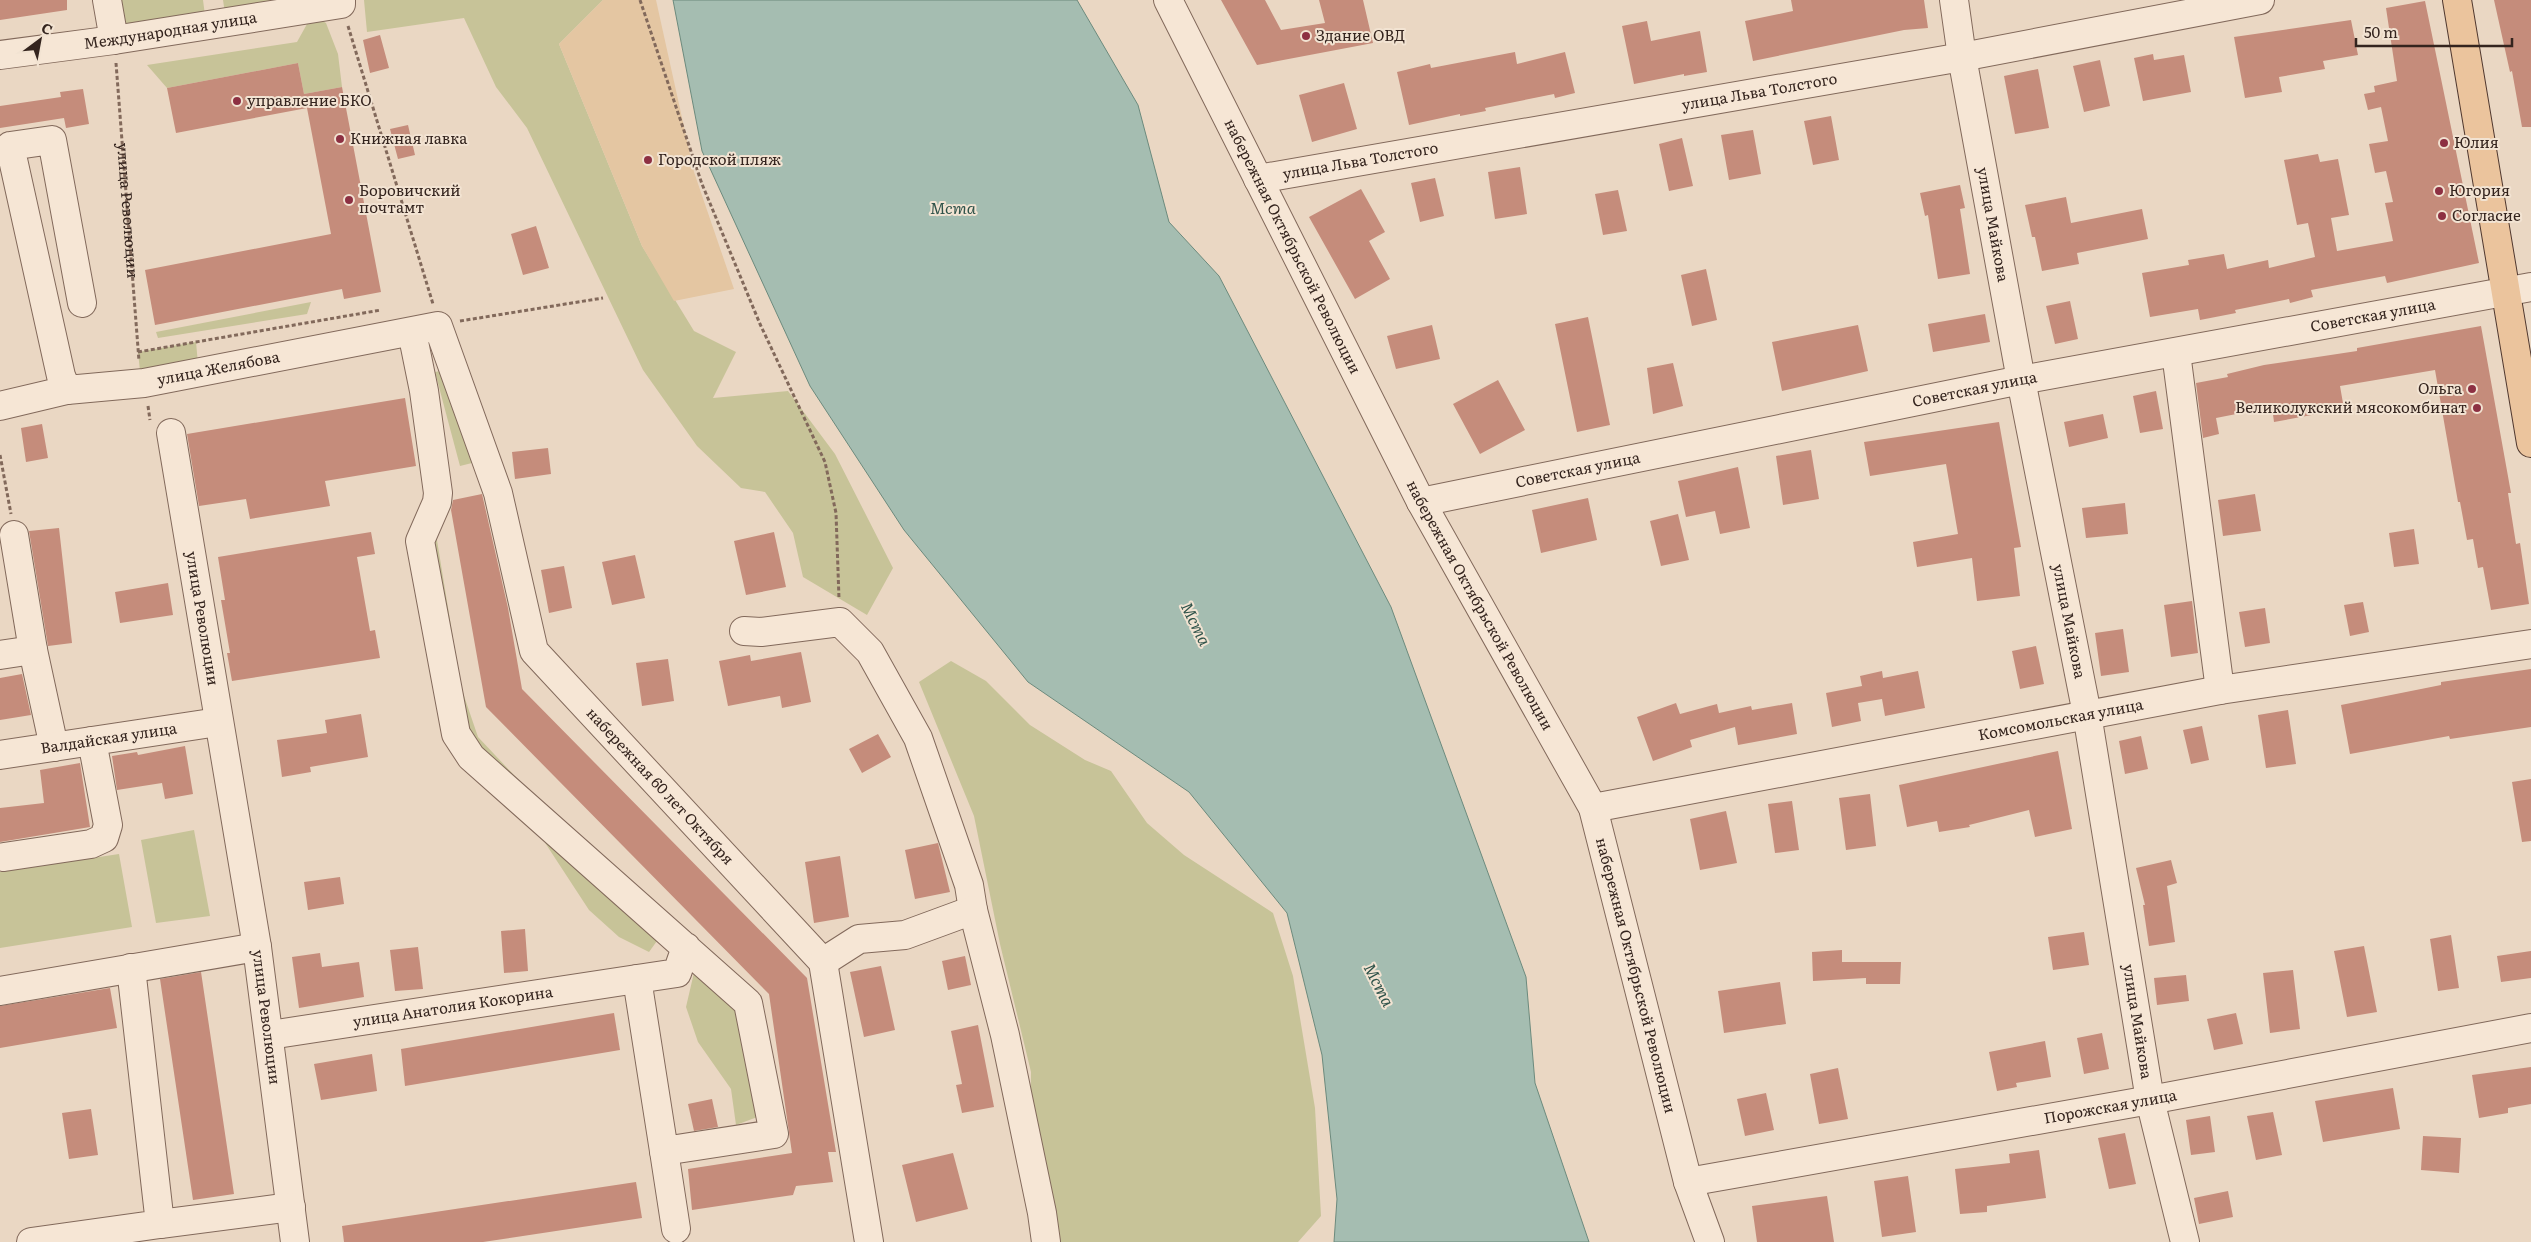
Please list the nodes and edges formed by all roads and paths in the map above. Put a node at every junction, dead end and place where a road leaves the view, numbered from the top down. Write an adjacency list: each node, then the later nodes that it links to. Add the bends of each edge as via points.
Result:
1 (107, 0): 8 (street)
2 (640, 0): 30 (path, via 702,184 760,324 826,462 836,514)
3 (1168, 0): 11 (street, набережная Октябрьской Революции)
4 (1954, 0): 10 (street, улица Майкова)
5 (2260, 0): 10 (street, улица Льва Толстого)
6 (2457, 0): 12 (main road)
7 (341, 2): 8 (street, Международная улица); 17 (path)
8 (114, 40): 9 (street, Международная улица); 19 (path, улица Революции)
9 (0, 55)
10 (1962, 57): 11 (street, улица Льва Толстого); 21 (street, улица Майкова)
11 (1258, 179): 28 (street, набережная Октябрьской Революции)
12 (2518, 289): 20 (street, Советская улица); 26 (main road)
13 (603, 298): 17 (path)
14 (82, 303): 23 (street, via 52,140 10,146 61,376)
15 (423, 303): 17 (path)
16 (383, 310): 19 (path)
17 (437, 317): 18 (street, улица Желябова); 46 (street, набережная 60 лет Октября, via 498,493 534,651)
18 (412, 332): 22 (street, улица Желябова); 45 (street, via 438,493 420,541 456,734 470,757)
19 (138, 352): 22 (path, улица Революции)
20 (2176, 353): 21 (street, Советская улица); 35 (street)
21 (2021, 380): 28 (street, Советская улица); 36 (street, улица Майкова)
22 (144, 382): 23 (street, улица Желябова); 25 (path, улица Революции)
23 (68, 390): 24 (street, улица Желябова)
24 (0, 406)
25 (161, 427): 37 (street, улица Революции, via 190,543)
26 (2531, 443)
27 (0, 455): 29 (path)
28 (1421, 502): 41 (street, набережная Октябрьской Революции)
29 (14, 534): 33 (street)
30 (840, 622): 31 (street, via 761,632); 43 (street, via 870,652 918,738 970,885)
31 (744, 631)
32 (2531, 644): 35 (street, Комсомольская улица)
33 (33, 650): 34 (street); 39 (street)
34 (0, 656)
35 (2220, 690): 36 (street, Комсомольская улица)
36 (2087, 714): 41 (street, Комсомольская улица); 52 (street, улица Майкова)
37 (218, 722): 38 (street, Валдайская улица); 44 (street, улица Революции)
38 (92, 741): 39 (street, Валдайская улица); 42 (street, via 108,826 104,838 91,844)
39 (54, 746): 40 (street, Валдайская улица)
40 (0, 755)
41 (1593, 808): 54 (street, набережная Октябрьской Революции)
42 (4, 857)
43 (973, 910): 46 (street, via 905,935 859,939); 61 (street, via 1005,1035)
44 (257, 947): 47 (street); 51 (street, улица Революции)
45 (686, 947): 48 (street, улица Анатолия Кокорина, via 676,973); 53 (street, via 748,1003 774,1134)
46 (823, 962): 60 (street)
47 (131, 968): 49 (street); 56 (street)
48 (637, 979): 51 (street, улица Анатолия Кокорина); 53 (street)
49 (0, 991)
50 (2531, 1028): 52 (street, Порожская улица)
51 (270, 1035): 55 (street, улица Революции)
52 (2150, 1100): 54 (street, Порожская улица); 63 (street, улица Майкова)
53 (664, 1151): 57 (street)
54 (1688, 1182): 62 (street, набережная Октябрьской Революции)
55 (290, 1207): 56 (street); 59 (street, улица Революции)
56 (160, 1224): 58 (street)
57 (676, 1229)
58 (31, 1242)
59 (295, 1242)
60 (869, 1242)
61 (1046, 1242)
62 (1710, 1242)
63 (2185, 1242)

